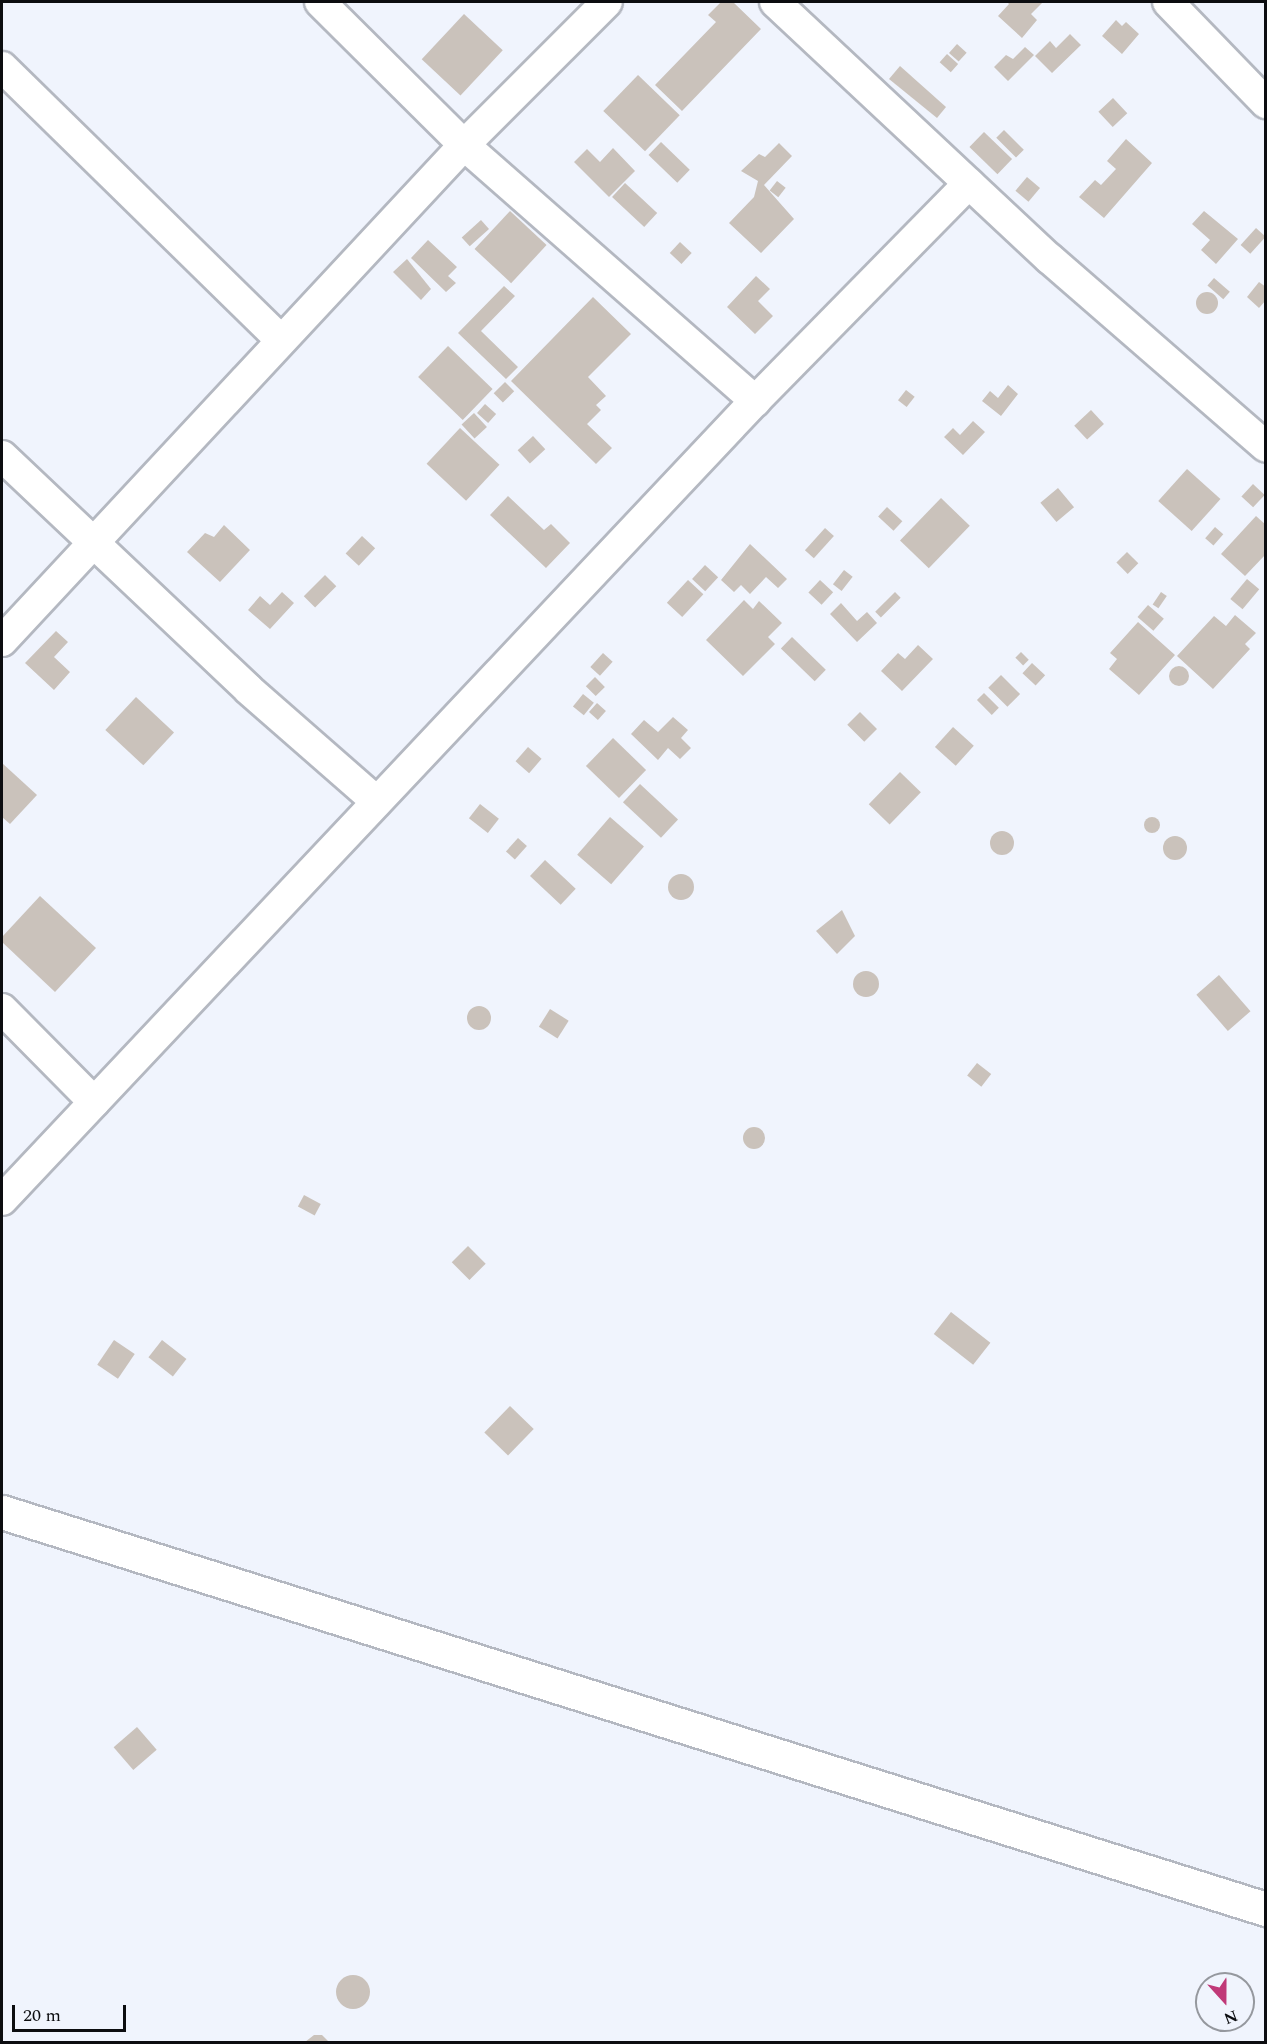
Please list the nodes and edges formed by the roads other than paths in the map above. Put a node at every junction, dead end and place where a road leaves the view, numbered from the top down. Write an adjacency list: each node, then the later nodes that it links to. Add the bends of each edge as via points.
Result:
1 (320, 2): 7 (street)
2 (607, 2): 7 (street)
3 (775, 2): 8 (street)
4 (1167, 2): 6 (street)
5 (2, 67): 9 (street)
6 (1266, 103)
7 (464, 146): 9 (street); 10 (street)
8 (969, 183): 10 (street); 11 (street, via 1144,343)
9 (281, 340): 13 (street)
10 (755, 401): 15 (street)
11 (1266, 447)
12 (2, 456): 13 (street)
13 (92, 542): 14 (street); 15 (street, via 248,689)
14 (2, 641)
15 (377, 802): 17 (street)
16 (2, 1009): 17 (street)
17 (94, 1102): 18 (street)
18 (2, 1200)
19 (2, 1512): 20 (main road)
20 (1266, 1909)

